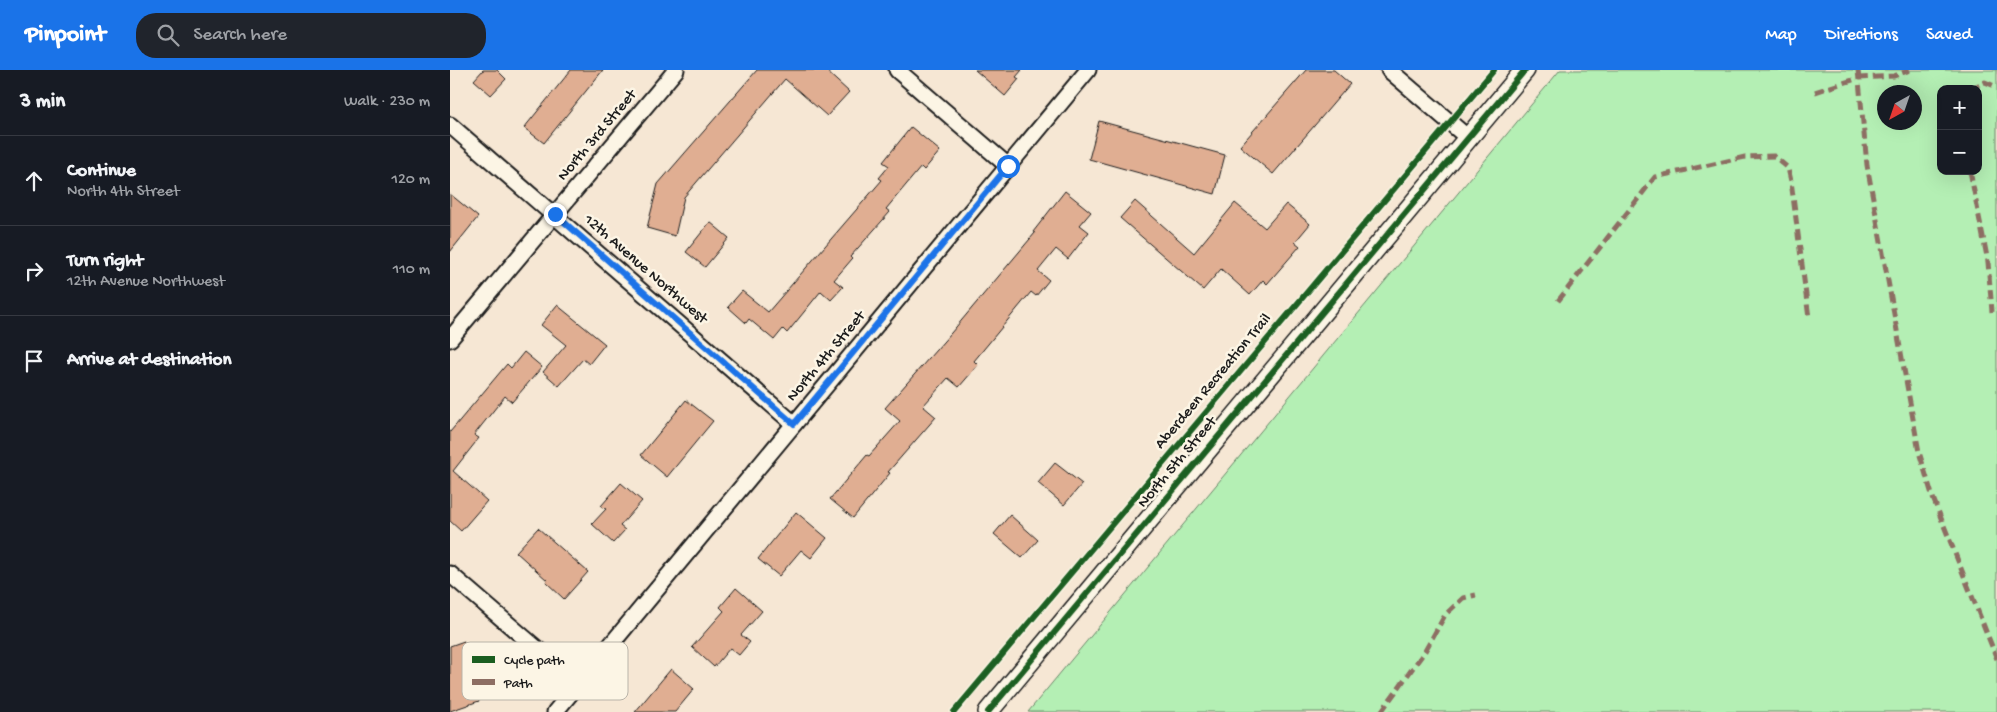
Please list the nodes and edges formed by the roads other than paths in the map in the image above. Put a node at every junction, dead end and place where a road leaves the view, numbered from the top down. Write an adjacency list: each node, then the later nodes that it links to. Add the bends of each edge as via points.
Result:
1 (676, 70): 9 (street, North 3rd Street)
2 (897, 70): 8 (street)
3 (1088, 70): 8 (street, North 4th Street)
4 (1389, 70): 7 (street)
5 (1525, 70): 7 (street, North 5th Street)
6 (450, 124): 9 (street, 12th Avenue Northwest)
7 (1468, 138): 17 (street, North 5th Street)
8 (1008, 166): 11 (street, North 4th Street)
9 (555, 214): 10 (street, North 3rd Street); 11 (street, 12th Avenue Northwest)
10 (450, 339)
11 (794, 424): 14 (street, North 4th Street)
12 (450, 574): 13 (street)
13 (529, 642)
14 (613, 642)
15 (565, 700): 16 (street, North 4th Street)
16 (555, 712)
17 (988, 712)

